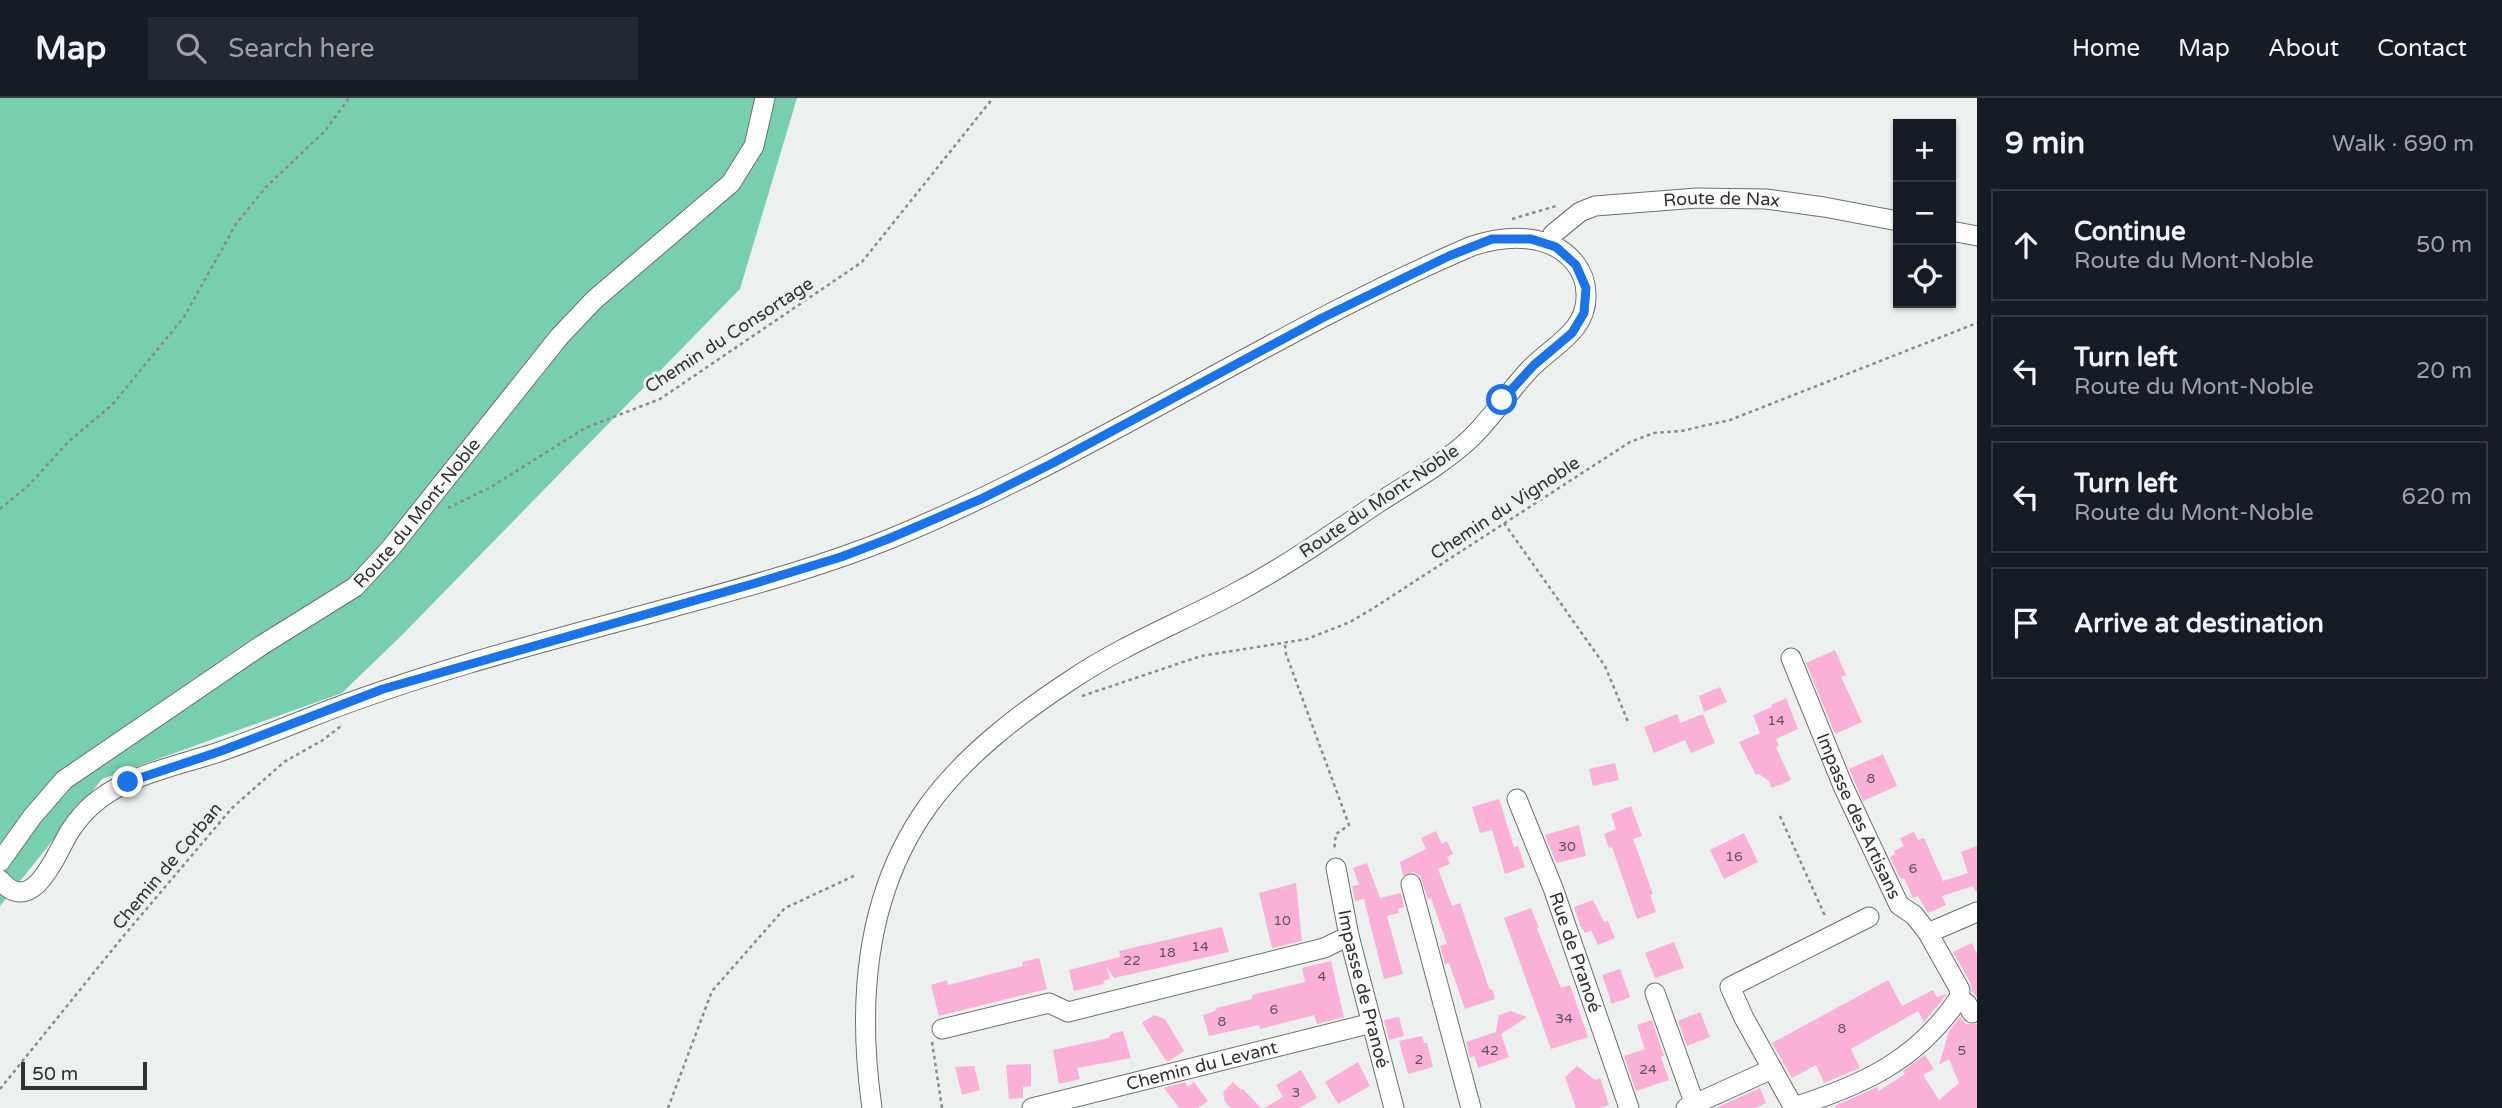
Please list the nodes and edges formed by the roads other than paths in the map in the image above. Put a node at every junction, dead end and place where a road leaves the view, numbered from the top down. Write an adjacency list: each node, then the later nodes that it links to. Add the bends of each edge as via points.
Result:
1 (765, 98): 8 (street, Route du Mont-Noble, via 754,146 732,183 594,300 559,337 355,587 64,780)
2 (1893, 220): 4 (street, Route de Nax, via 1790,202 1737,198 1645,201 1587,208)
3 (1956, 232): 5 (street)
4 (1553, 233)
5 (1977, 236)
6 (1790, 658): 14 (street, Impasse des Artisans, via 1899,905 1914,915)
7 (1517, 799): 28 (street, Rue de Pranoé, via 1553,887)
8 (0, 862)
9 (1336, 868): 15 (street, Impasse de Pranoé)
10 (0, 880): 24 (street, Route du Mont-Noble, via 13,891 34,888 88,808 128,782 383,689 841,557 981,499 1449,256 1492,239 1531,239 1556,247 1576,265 1586,288 1584,313 1572,333 1528,371 1474,434 1433,466 1241,591 1118,651 1069,681 952,776 906,843 891,874 873,934 865,1020)
11 (1411, 884): 27 (street)
12 (1977, 912): 14 (street)
13 (1869, 917): 21 (street, via 1730,987)
14 (1927, 933): 17 (street, Impasse des Artisans, via 1960,990)
15 (1349, 936): 19 (street, Impasse de Pranoé); 20 (street, via 1324,948 1069,1012 1049,1003)
16 (1655, 993): 22 (street)
17 (1959, 998): 18 (street, Impasse des Artisans); 23 (street, via 1909,1052 1875,1076)
18 (1975, 1018)
19 (1372, 1023): 25 (street, Chemin du Levant); 26 (street, Impasse de Pranoé)
20 (942, 1029)
21 (1772, 1069): 22 (street); 23 (street)
22 (1691, 1107)
23 (1794, 1107)
24 (872, 1108)
25 (1032, 1108)
26 (1394, 1108)
27 (1471, 1108)
28 (1629, 1108)

